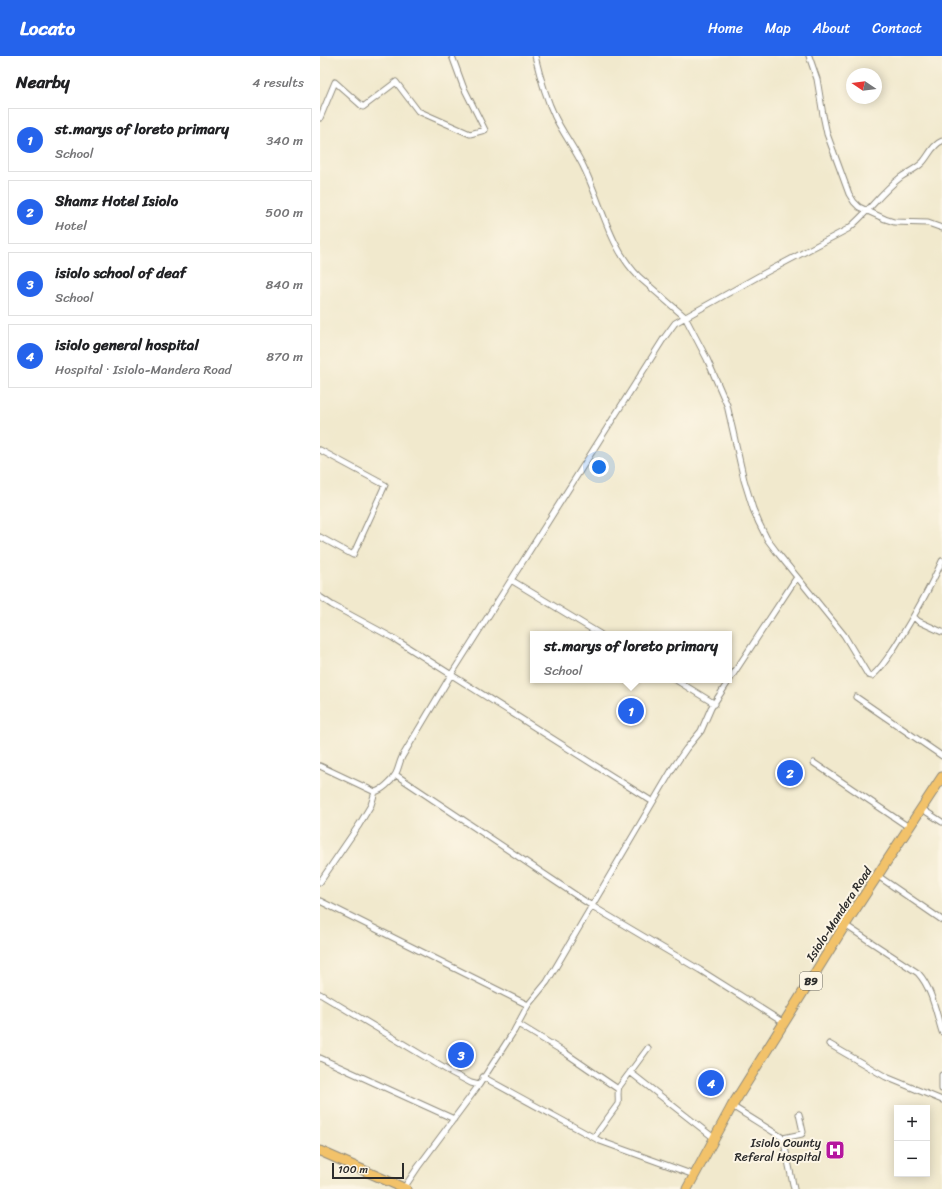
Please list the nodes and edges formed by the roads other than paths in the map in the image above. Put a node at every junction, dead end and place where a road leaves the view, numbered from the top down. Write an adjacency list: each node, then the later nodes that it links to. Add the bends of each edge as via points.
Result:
1 (452, 56): 4 (street, via 463,86 485,130 470,134 418,111 396,82 363,106 335,82)
2 (535, 56): 8 (street, via 555,116 585,170 622,254 639,277)
3 (809, 56): 6 (street, via 817,79 827,134 842,176 854,202)
4 (320, 118)
5 (942, 140): 6 (street, via 934,146 920,165 901,177)
6 (866, 210): 7 (street, via 894,222 928,223); 8 (street, via 848,229)
7 (942, 228)
8 (685, 317): 12 (street, via 727,405 746,486 759,523 767,539); 13 (street, via 676,322 664,338)
9 (320, 450): 10 (street, via 385,485 353,555)
10 (320, 537)
11 (942, 561): 15 (street)
12 (797, 577): 15 (street, via 844,635 870,676 880,669); 19 (street)
13 (511, 580): 16 (street); 18 (street)
14 (320, 597): 18 (street, via 393,638)
15 (914, 617): 17 (street)
16 (595, 631)
17 (942, 632)
18 (451, 675): 27 (street, via 402,757); 30 (street)
19 (732, 676)
20 (681, 683): 23 (street)
21 (728, 683): 23 (street)
22 (856, 697): 24 (street)
23 (714, 704): 30 (street, via 701,731 681,756)
24 (942, 756)
25 (814, 763): 33 (street)
26 (320, 766): 29 (street)
27 (396, 775): 29 (street); 37 (street)
28 (942, 777): 31 (highway, Isiolo-Mandera Road / B9)
29 (375, 792): 35 (street, via 371,805 359,825)
30 (653, 802): 37 (street)
31 (922, 809): 32 (street); 33 (highway, Isiolo-Mandera Road / B9)
32 (942, 822)
33 (910, 828): 34 (highway, Isiolo-Mandera Road / B9)
34 (878, 876): 38 (street); 39 (highway, Isiolo-Mandera Road / B9)
35 (320, 882)
36 (320, 901): 41 (street)
37 (592, 906): 41 (street, via 548,982); 42 (street)
38 (942, 920)
39 (845, 925): 42 (highway, Isiolo-Mandera Road / B9); 44 (street, via 918,973 924,980)
40 (320, 994): 51 (street, via 471,1084)
41 (528, 1005): 43 (street)
42 (784, 1023): 55 (highway, Isiolo-Mandera Road / B9)
43 (518, 1024): 50 (street); 52 (street)
44 (942, 1032)
45 (829, 1044): 54 (street, via 886,1077)
46 (648, 1048): 48 (street)
47 (320, 1058): 57 (street)
48 (630, 1072): 52 (street); 59 (street)
49 (942, 1076): 53 (street)
50 (483, 1077): 51 (street); 58 (street)
51 (479, 1085): 57 (street)
52 (618, 1089): 58 (street, via 618,1104)
53 (942, 1089)
54 (942, 1100)
55 (732, 1106): 59 (highway, Isiolo-Mandera Road / B9); 60 (street)
56 (799, 1114): 60 (street, via 802,1134)
57 (454, 1119): 63 (street)
58 (594, 1137): 62 (street)
59 (714, 1138): 62 (highway, Isiolo-Mandera Road / B9)
60 (783, 1138): 65 (street)
61 (320, 1151): 63 (highway)
62 (694, 1175): 64 (highway, Isiolo-Mandera Road / B9)
63 (405, 1189)
64 (687, 1189)
65 (794, 1189)

